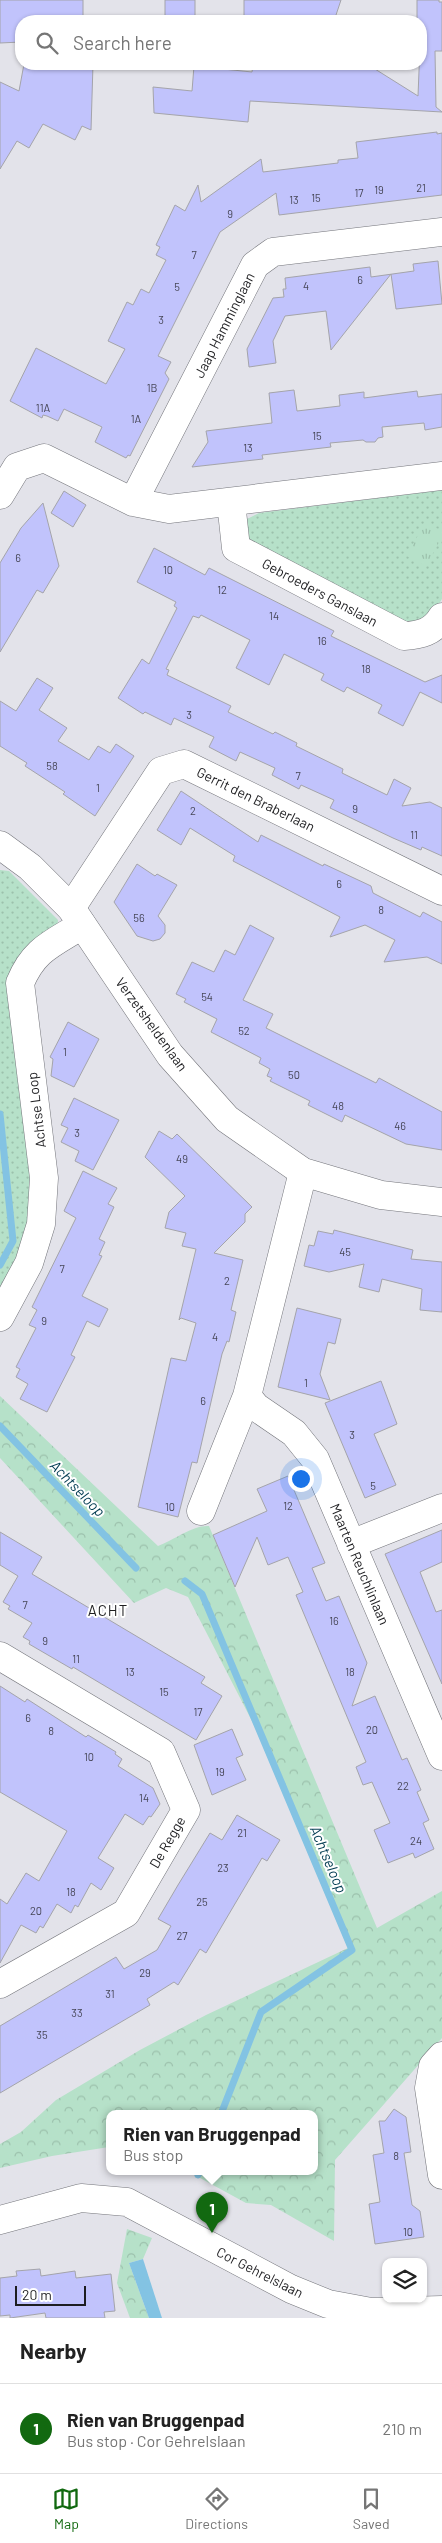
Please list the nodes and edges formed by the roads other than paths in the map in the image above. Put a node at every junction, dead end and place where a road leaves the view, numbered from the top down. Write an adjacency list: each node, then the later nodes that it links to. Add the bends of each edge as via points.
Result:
1 (442, 232): 4 (street, Jaap Hamminglaan, via 273,252 255,265)
2 (442, 476): 5 (street)
3 (0, 495): 4 (street, via 17,467 44,458)
4 (133, 502): 5 (street, via 169,509)
5 (231, 502): 6 (street, Gebroeders Ganslaan, via 236,548 404,636 422,635 436,626)
6 (442, 617)
7 (0, 845): 9 (street, Verzetsheldenlaan, via 30,867)
8 (442, 891): 9 (street, Gerrit den Braberlaan, via 184,764 161,771)
9 (76, 916): 10 (street, Verzetsheldenlaan, via 170,1055 227,1120); 12 (street, Achtse Loop, via 28,964 20,983 44,1178 41,1224 29,1263)
10 (303, 1172): 11 (street, Verzetsheldenlaan, via 381,1195); 13 (street)
11 (442, 1202)
12 (0, 1317)
13 (247, 1396): 15 (street); 16 (street, Maarten Reuchlinlaan, via 256,1407 294,1433 315,1459)
14 (442, 1508): 16 (street)
15 (201, 1511)
16 (351, 1544): 18 (street, Maarten Reuchlinlaan)
17 (0, 1656): 19 (street, De Regge, via 161,1752 186,1810 126,1913)
18 (442, 1756)
19 (0, 1984)
20 (442, 2056): 21 (street, via 433,2066 429,2088)
21 (442, 2176)
22 (0, 2220): 23 (street, Cor Gehrelslaan, via 81,2198 127,2202 291,2289 328,2304 371,2312)
23 (442, 2310)

